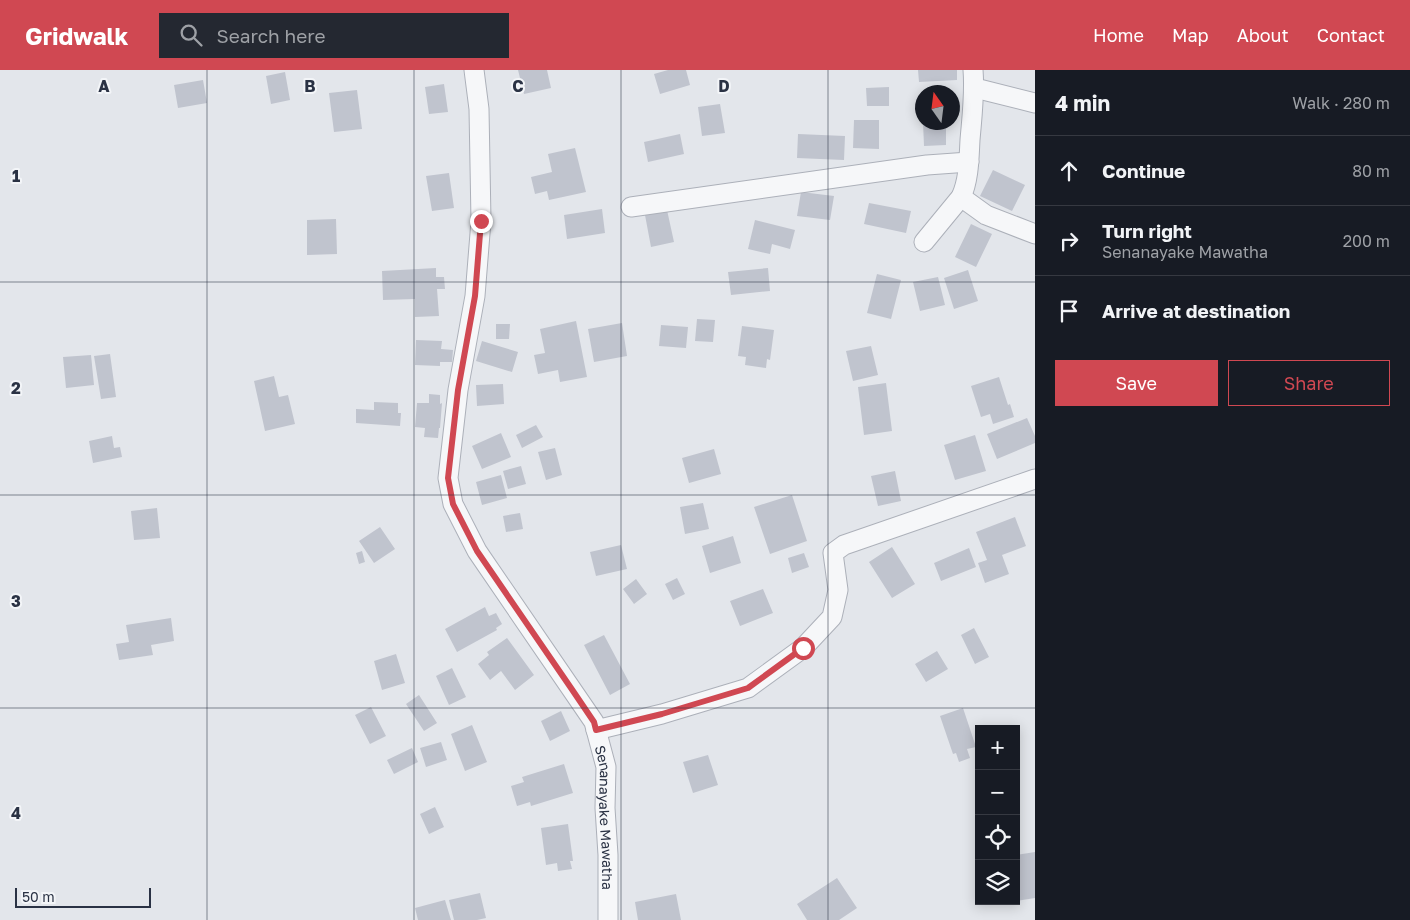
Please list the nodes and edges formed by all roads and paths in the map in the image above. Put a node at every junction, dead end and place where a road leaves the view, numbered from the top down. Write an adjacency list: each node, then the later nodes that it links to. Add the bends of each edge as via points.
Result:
1 (474, 70): 10 (street, Senanayake Mawatha, via 479,109 481,221 475,296 458,390 448,478 453,504 477,551 594,722)
2 (974, 79): 3 (street); 4 (street)
3 (1035, 103)
4 (968, 162): 5 (street); 6 (street)
5 (961, 197): 7 (street, via 986,215); 8 (street)
6 (631, 207)
7 (1035, 234)
8 (924, 242)
9 (1035, 479): 10 (street, via 844,545 833,553 838,590 832,617 803,648 748,688)
10 (596, 730): 11 (street, Senanayake Mawatha, via 606,767)
11 (608, 920)

